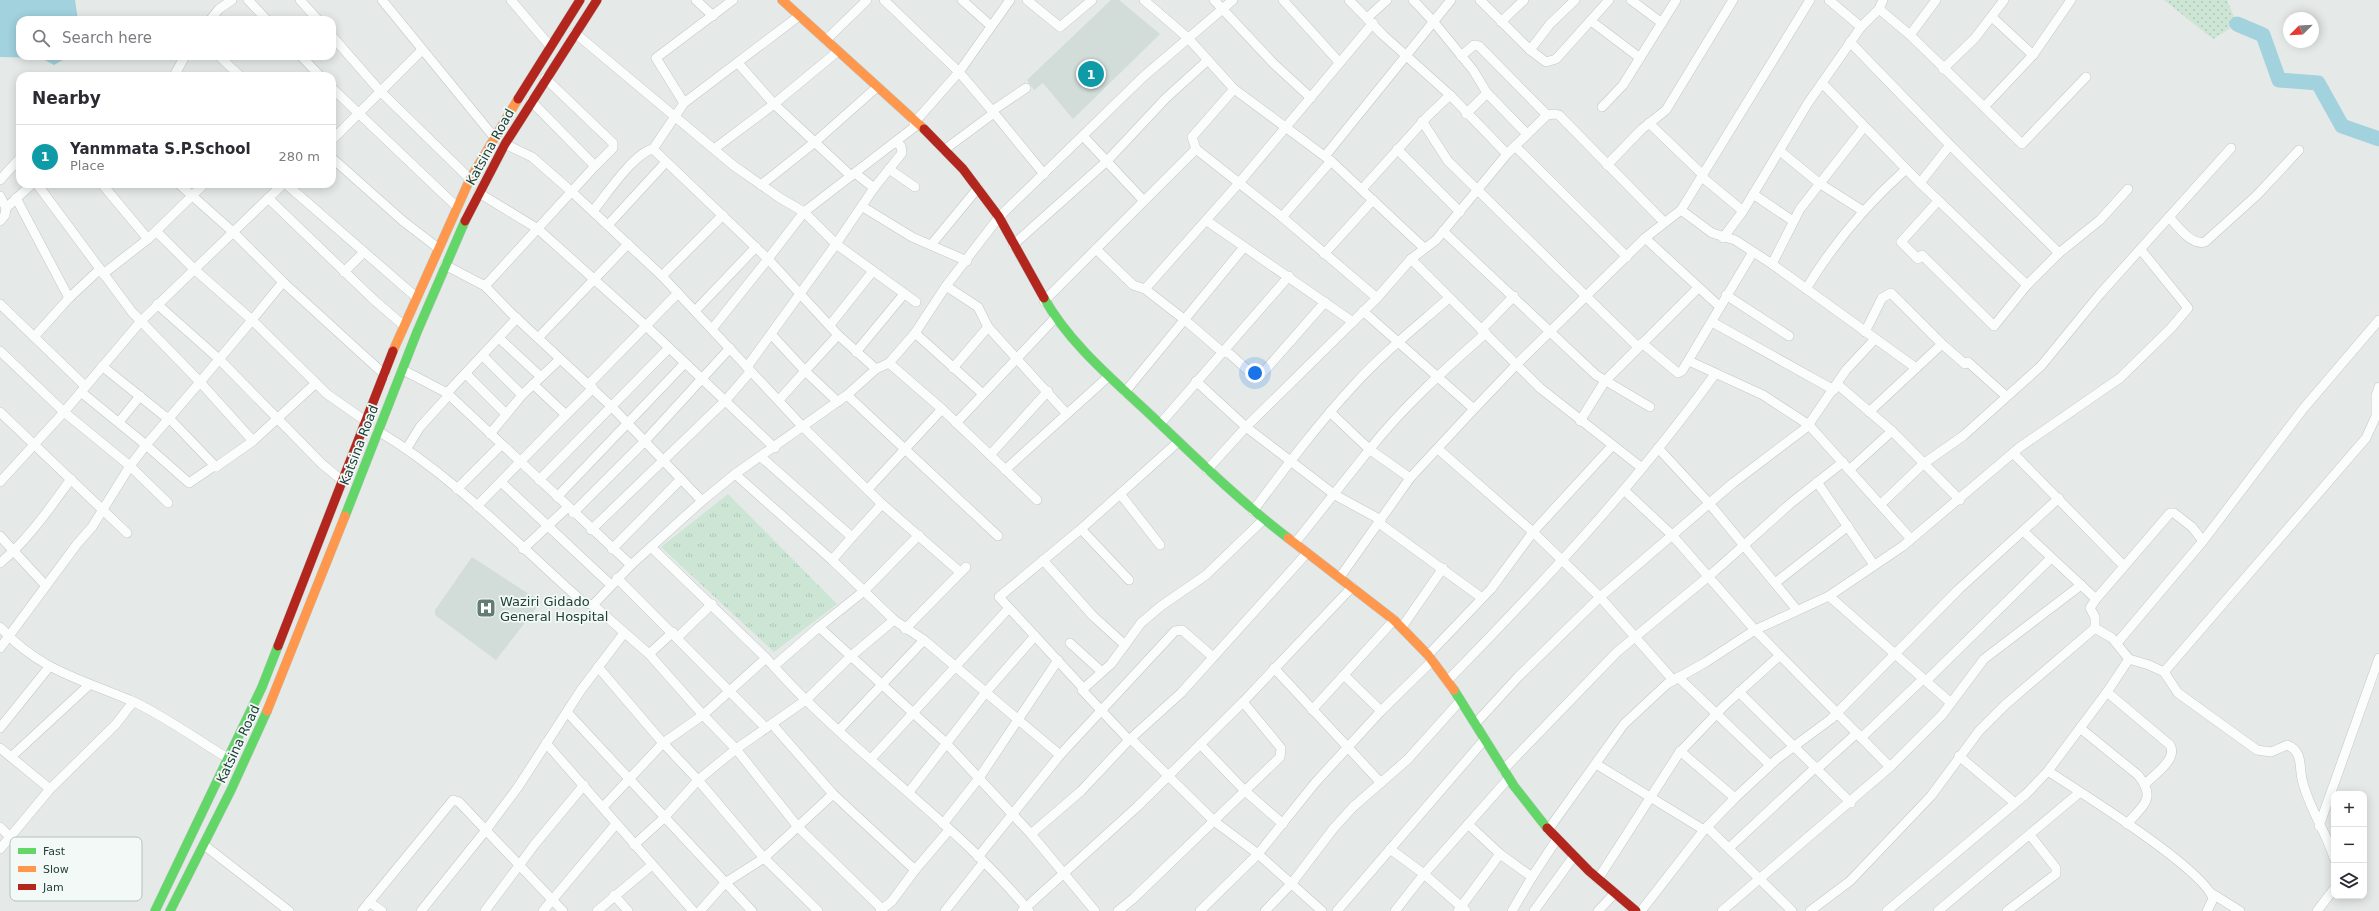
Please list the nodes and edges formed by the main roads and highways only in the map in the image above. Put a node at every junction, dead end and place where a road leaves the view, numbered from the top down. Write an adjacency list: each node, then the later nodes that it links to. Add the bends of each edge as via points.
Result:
1 (580, 0): 4 (main road, Katsina Road, via 470,179 403,325 344,482 267,673 229,759)
2 (597, 0): 5 (main road, Katsina Road, via 505,144 445,265 273,698)
3 (782, 0): 6 (main road, via 944,150 978,188 999,217 1055,318 1109,376 1253,512 1402,627 1447,681 1508,779 1548,830 1598,879)
4 (155, 911)
5 (170, 911)
6 (1636, 911)

